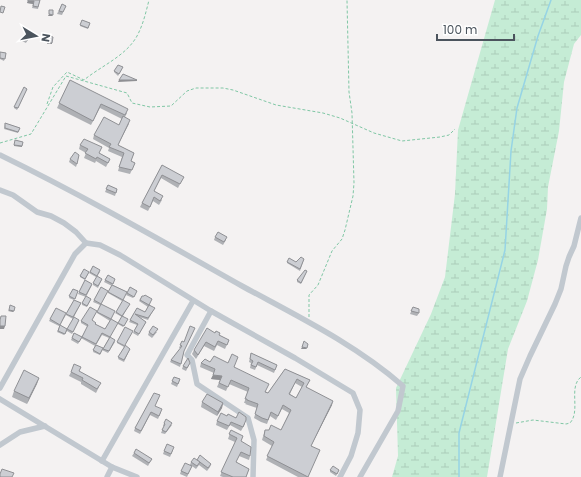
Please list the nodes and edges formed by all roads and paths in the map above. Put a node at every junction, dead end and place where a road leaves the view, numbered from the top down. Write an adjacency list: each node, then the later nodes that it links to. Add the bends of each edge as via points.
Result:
1 (149, 0): 3 (path, via 137,36 132,43 84,80 67,72 53,87)
2 (347, 0): 4 (path)
3 (46, 107): 4 (path, via 66,76 127,93 132,103 150,107 171,106 187,91 196,88 223,88 276,105 323,112); 6 (path, via 31,134)
4 (352, 124): 5 (path, via 402,141 440,138); 13 (path, via 353,196 342,239 332,251 318,286 309,295)
5 (454, 130)
6 (0, 143)
7 (0, 155): 13 (street, via 62,185)
8 (0, 190): 10 (street, via 13,195 37,212 64,223)
9 (581, 218): 17 (street, via 561,289 520,379)
10 (86, 243): 11 (street, via 100,245 120,255); 15 (street, via 75,254)
11 (193, 301): 12 (street); 20 (street)
12 (211, 311): 24 (street, via 187,355 192,360 197,384 248,418 254,440); 25 (street, via 353,393 360,410 358,432 351,456)
13 (309, 323): 26 (street, via 357,350 402,386 398,411)
14 (581, 377): 17 (path, via 577,382 574,418 570,423 532,420)
15 (0, 388)
16 (0, 399): 18 (street)
17 (512, 424): 27 (street)
18 (45, 426): 19 (street, via 20,432); 20 (street)
19 (0, 445)
20 (102, 461): 21 (street)
21 (112, 467): 22 (street); 23 (street)
22 (107, 477)
23 (137, 477)
24 (253, 477)
25 (340, 477)
26 (360, 477)
27 (500, 477)

